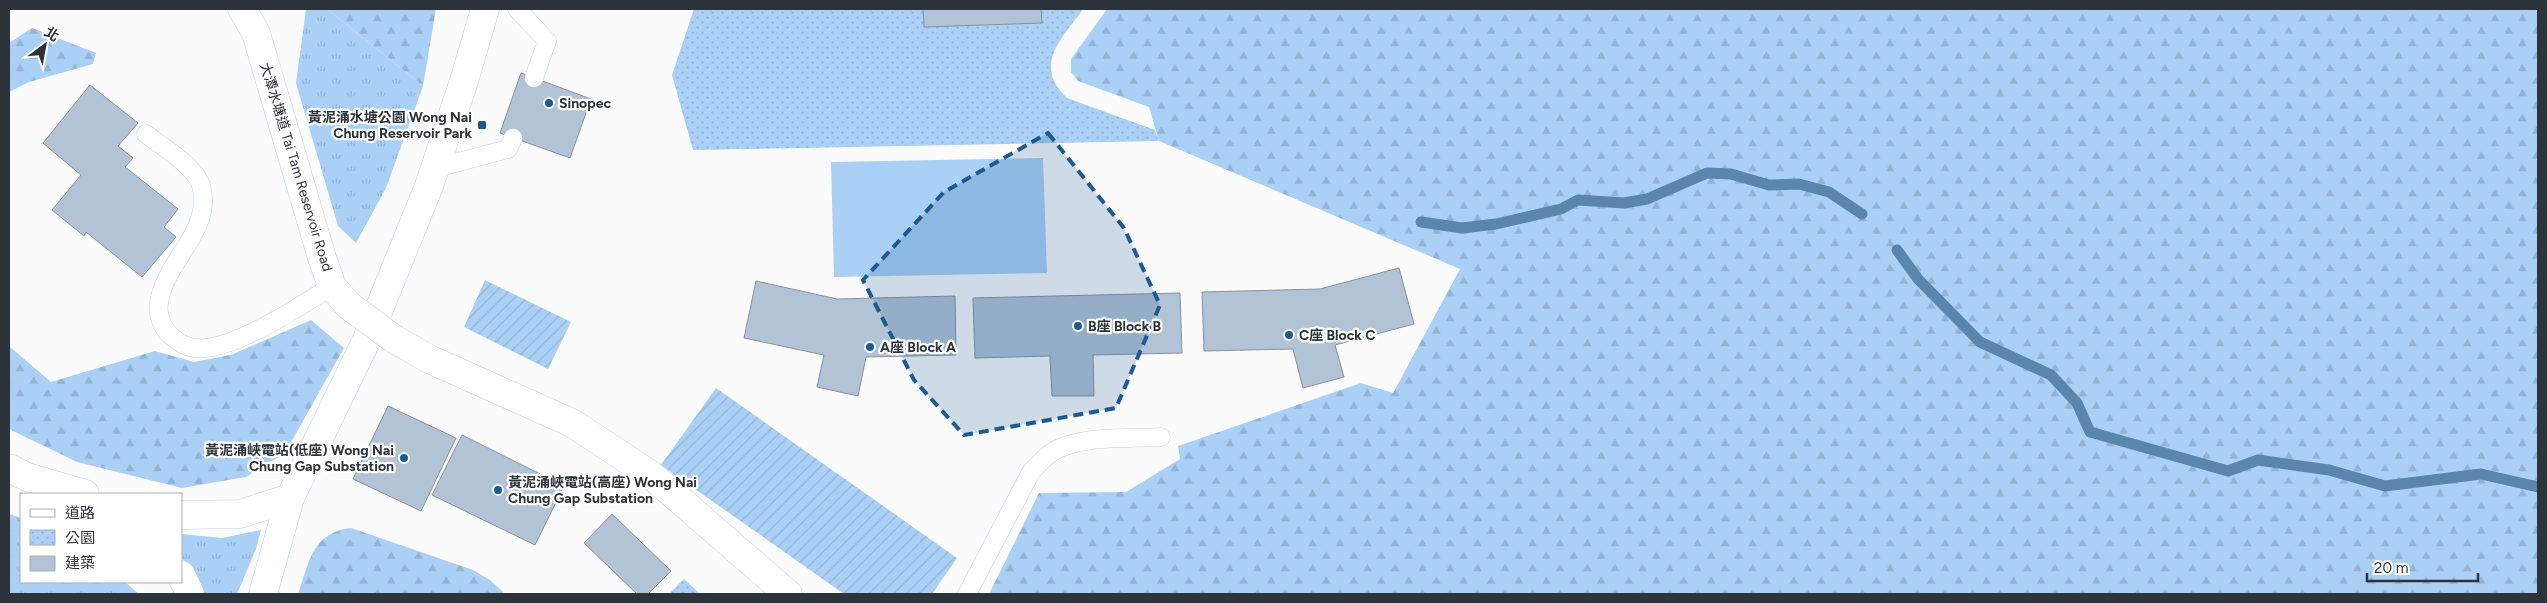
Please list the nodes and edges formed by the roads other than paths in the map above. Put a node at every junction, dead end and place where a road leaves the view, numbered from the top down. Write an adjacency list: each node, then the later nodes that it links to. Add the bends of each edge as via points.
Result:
1 (242, 9): 4 (main road, 大潭水塘道 Tai Tam Reservoir Road)
2 (484, 9): 8 (main road)
3 (517, 9): 5 (lane, via 547,41)
4 (260, 21): 9 (main road, 大潭水塘道 Tai Tam Reservoir Road)
5 (534, 78)
6 (146, 134): 9 (lane, via 197,174 203,194 203,211 197,227 158,304 160,318 174,340 185,346 210,348 297,309)
7 (513, 138): 8 (lane, via 508,149)
8 (436, 168): 13 (main road, via 367,339)
9 (340, 296): 18 (main road, bridge, via 394,339 429,359 572,423 651,475)
10 (1161, 437): 19 (lane, via 1078,442 1043,459 1031,472)
11 (9, 468): 12 (main road, via 27,477)
12 (82, 493)
13 (290, 498): 14 (main road, via 240,514); 17 (main road)
14 (182, 515)
15 (182, 577): 16 (main road)
16 (190, 594)
17 (263, 594)
18 (788, 594)
19 (967, 594)

